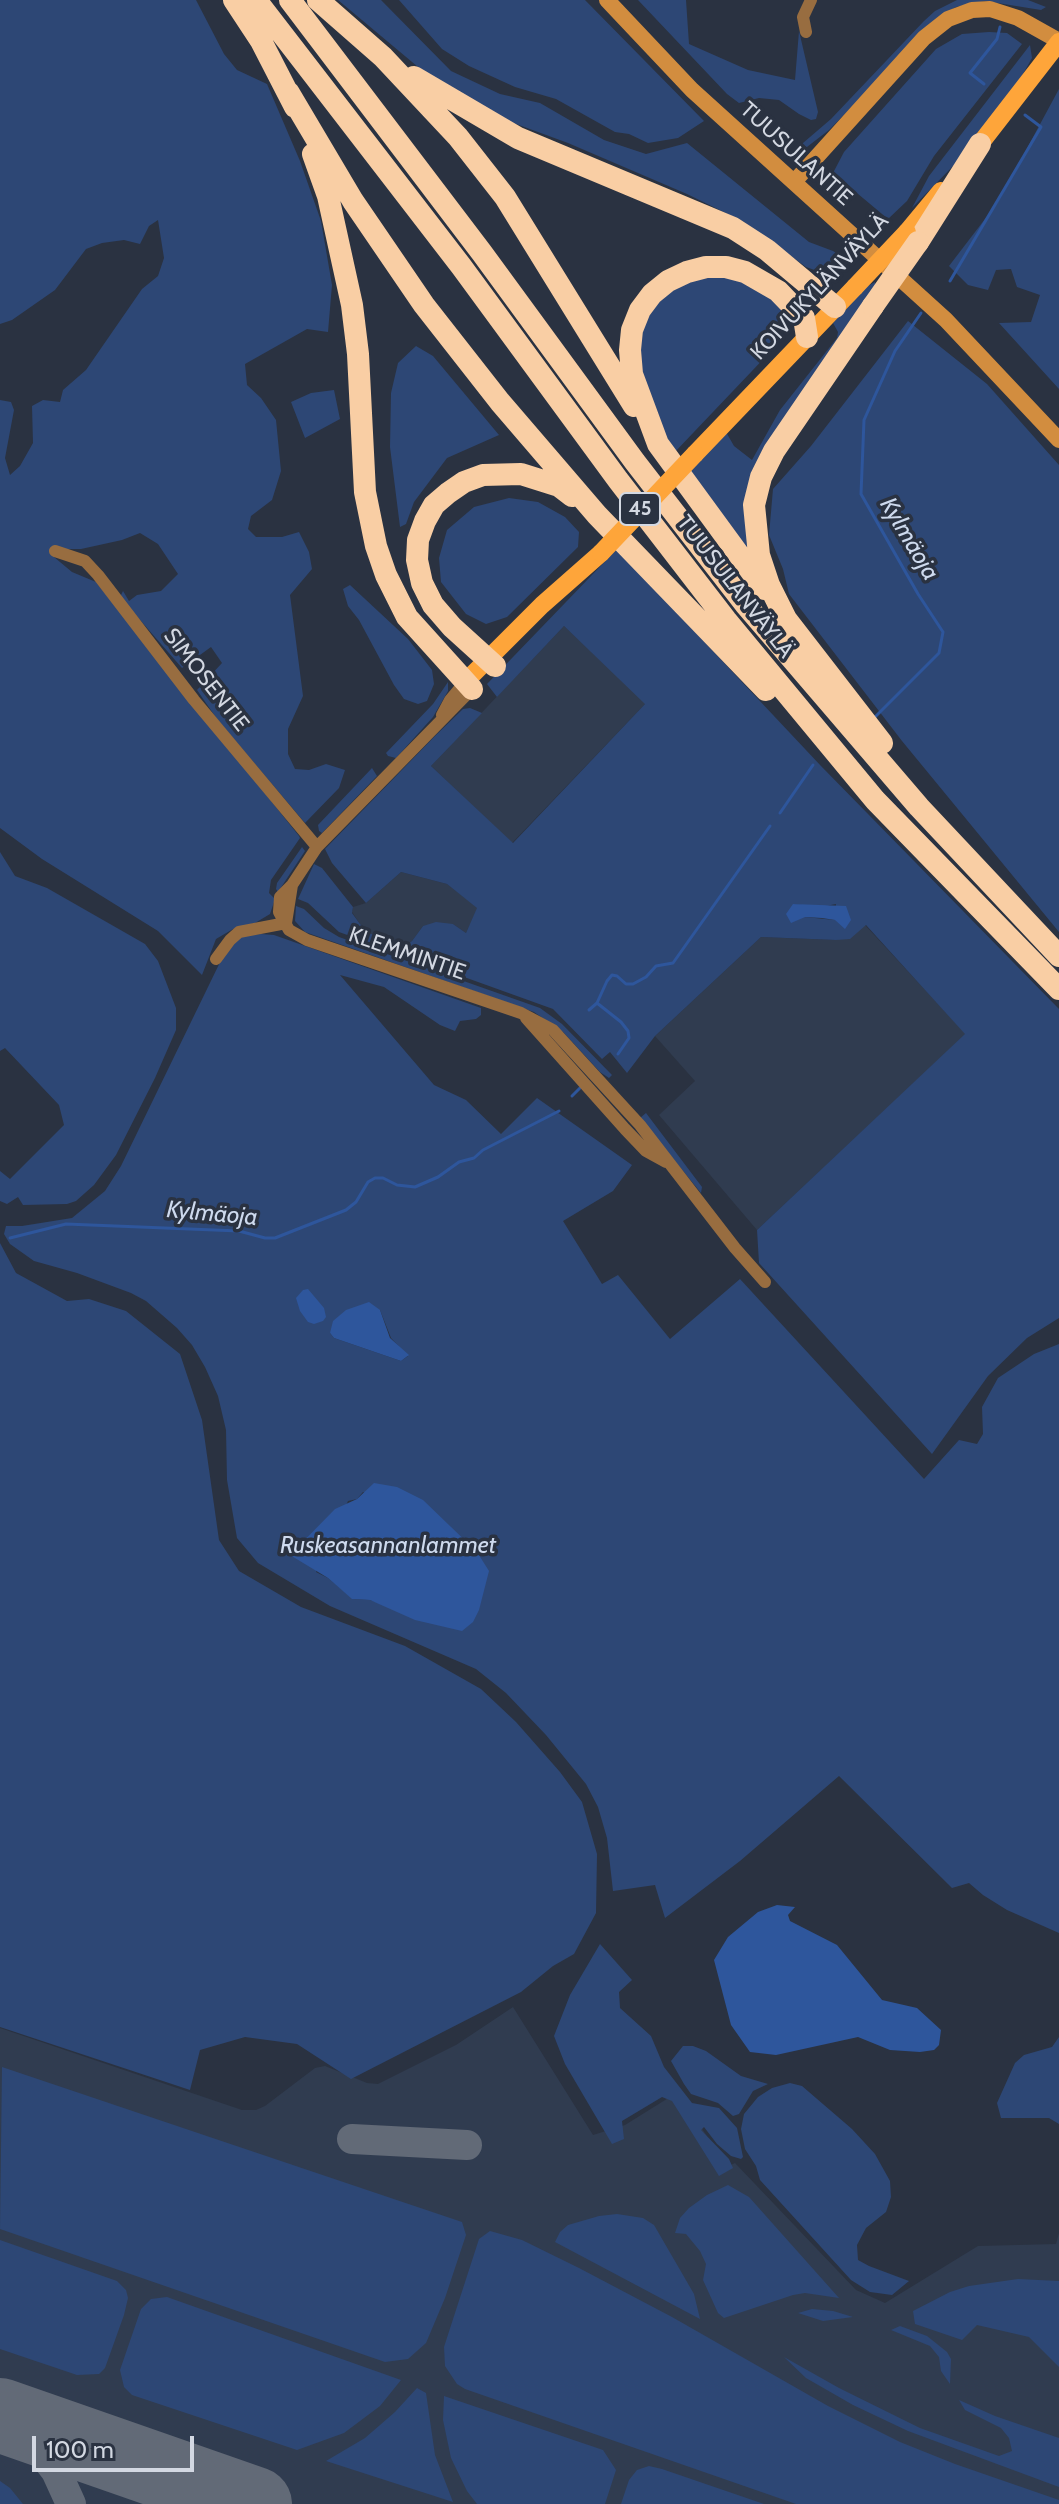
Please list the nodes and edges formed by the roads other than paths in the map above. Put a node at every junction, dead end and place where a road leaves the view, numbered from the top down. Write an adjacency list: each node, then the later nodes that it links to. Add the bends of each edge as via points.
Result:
1 (234, 0): 10 (highway)
2 (256, 0): 23 (highway, TUUSULANVÄYLÄ / 45, via 645,515)
3 (290, 0): 25 (highway, TUUSULANVÄYLÄ / 45, via 745,604 908,796)
4 (318, 0): 9 (highway)
5 (607, 0): 12 (main road, TUUSULANTIE, via 692,90)
6 (811, 0): 7 (street, via 803,17)
7 (806, 32)
8 (1059, 41): 11 (main road); 12 (main road, via 990,9 948,19 924,38)
9 (383, 57): 14 (highway, via 518,138 733,228); 17 (highway, via 505,197)
10 (289, 93): 18 (highway, via 353,201 424,305); 22 (highway, via 328,196 343,256 358,354 365,492 376,546 407,617)
11 (980, 144): 13 (highway)
12 (794, 182): 16 (main road, TUUSULANTIE, via 946,320)
13 (912, 237): 14 (main road, KOIVUKYLÄNVÄYLÄ, bridge); 20 (highway, bridge, via 761,477 754,505 759,555)
14 (835, 307): 15 (main road, KOIVUKYLÄNVÄYLÄ)
15 (807, 337): 17 (highway, via 798,311 778,291 745,272 706,267 668,281 640,310 630,350 638,396); 21 (main road, KOIVUKYLÄNVÄYLÄ, bridge, via 549,612)
16 (1059, 440)
17 (658, 444): 20 (highway)
18 (597, 515): 21 (highway, via 559,486 521,474 483,475 434,505 418,540 422,583 442,616); 23 (highway)
19 (55, 551): 24 (street, SIMOSENTIE, via 85,561 98,575)
20 (786, 619): 25 (highway)
21 (491, 663): 22 (main road, KOIVUKYLÄNVÄYLÄ)
22 (469, 685): 24 (street, KOIVUKYLÄNVÄYLÄ, via 450,700 437,726)
23 (875, 800): 29 (highway, TUUSULANVÄYLÄ / 45)
24 (317, 847): 26 (street, KOIVUKYLÄNVÄYLÄ, via 280,897 279,912)
25 (1003, 898): 27 (highway, TUUSULANVÄYLÄ / 45)
26 (286, 923): 28 (street, via 239,932); 30 (street, KLEMMINTIE, via 307,940 521,1013 646,1151 668,1164)
27 (1059, 956)
28 (216, 959)
29 (1059, 989)
30 (765, 1282)

